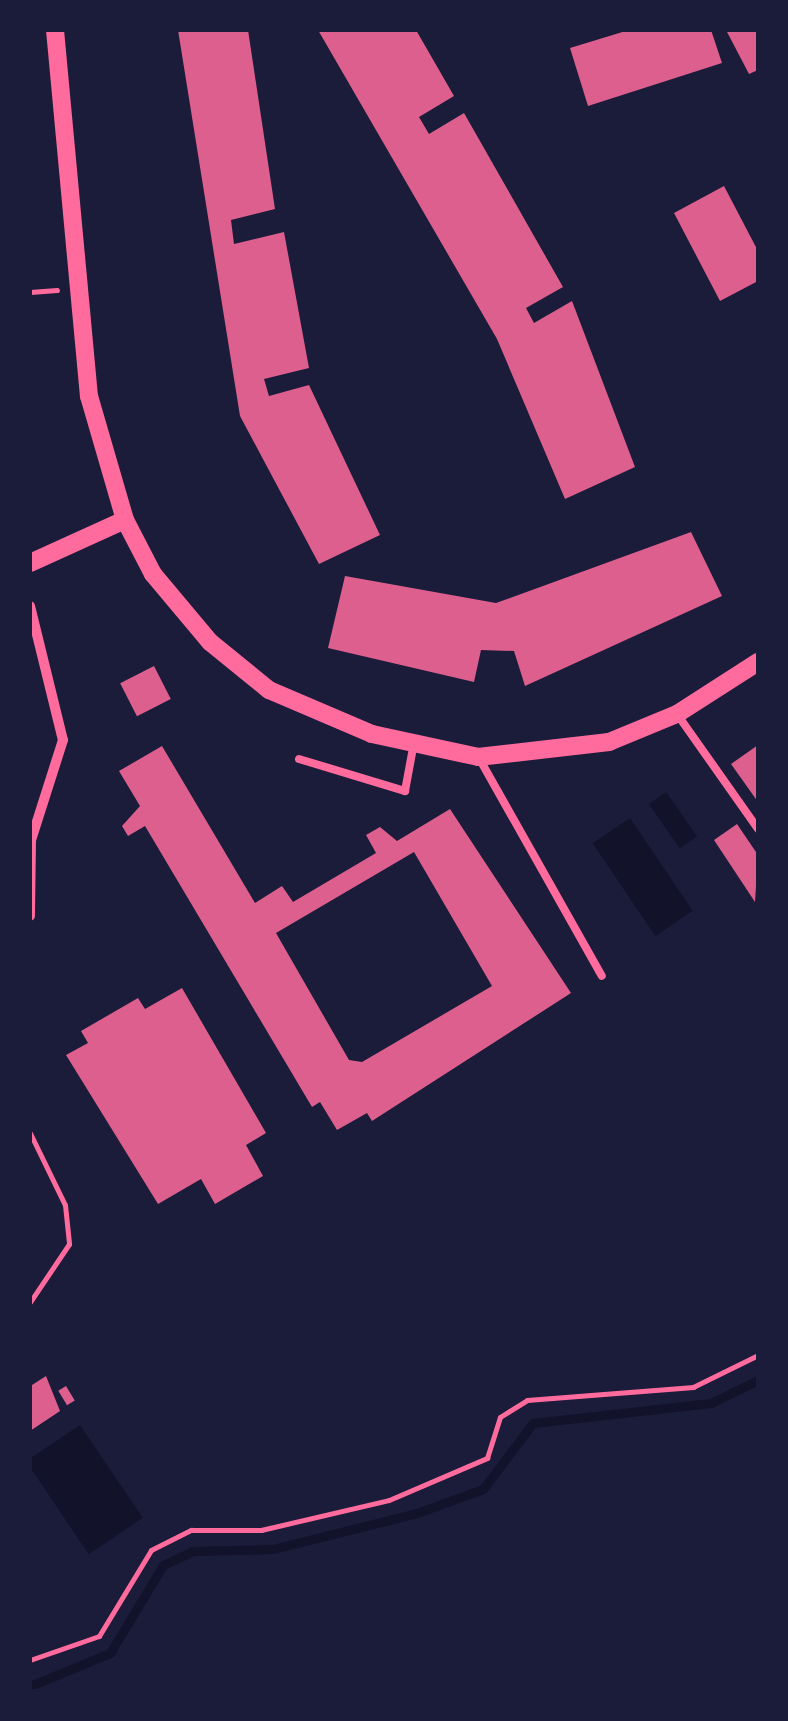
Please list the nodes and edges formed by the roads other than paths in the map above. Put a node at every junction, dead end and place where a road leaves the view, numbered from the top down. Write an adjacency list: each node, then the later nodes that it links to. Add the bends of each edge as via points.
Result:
1 (55, 30): 2 (street, via 89,396)
2 (124, 520): 3 (street); 7 (street, via 154,574 210,642 270,690)
3 (30, 562)
4 (30, 606): 11 (street, via 63,740 30,840)
5 (758, 662): 6 (street)
6 (677, 714): 8 (street, via 610,742); 10 (lane)
7 (414, 748): 8 (street); 9 (lane, via 405,791)
8 (478, 757): 12 (lane)
9 (299, 759)
10 (758, 829)
11 (30, 916)
12 (602, 976)

